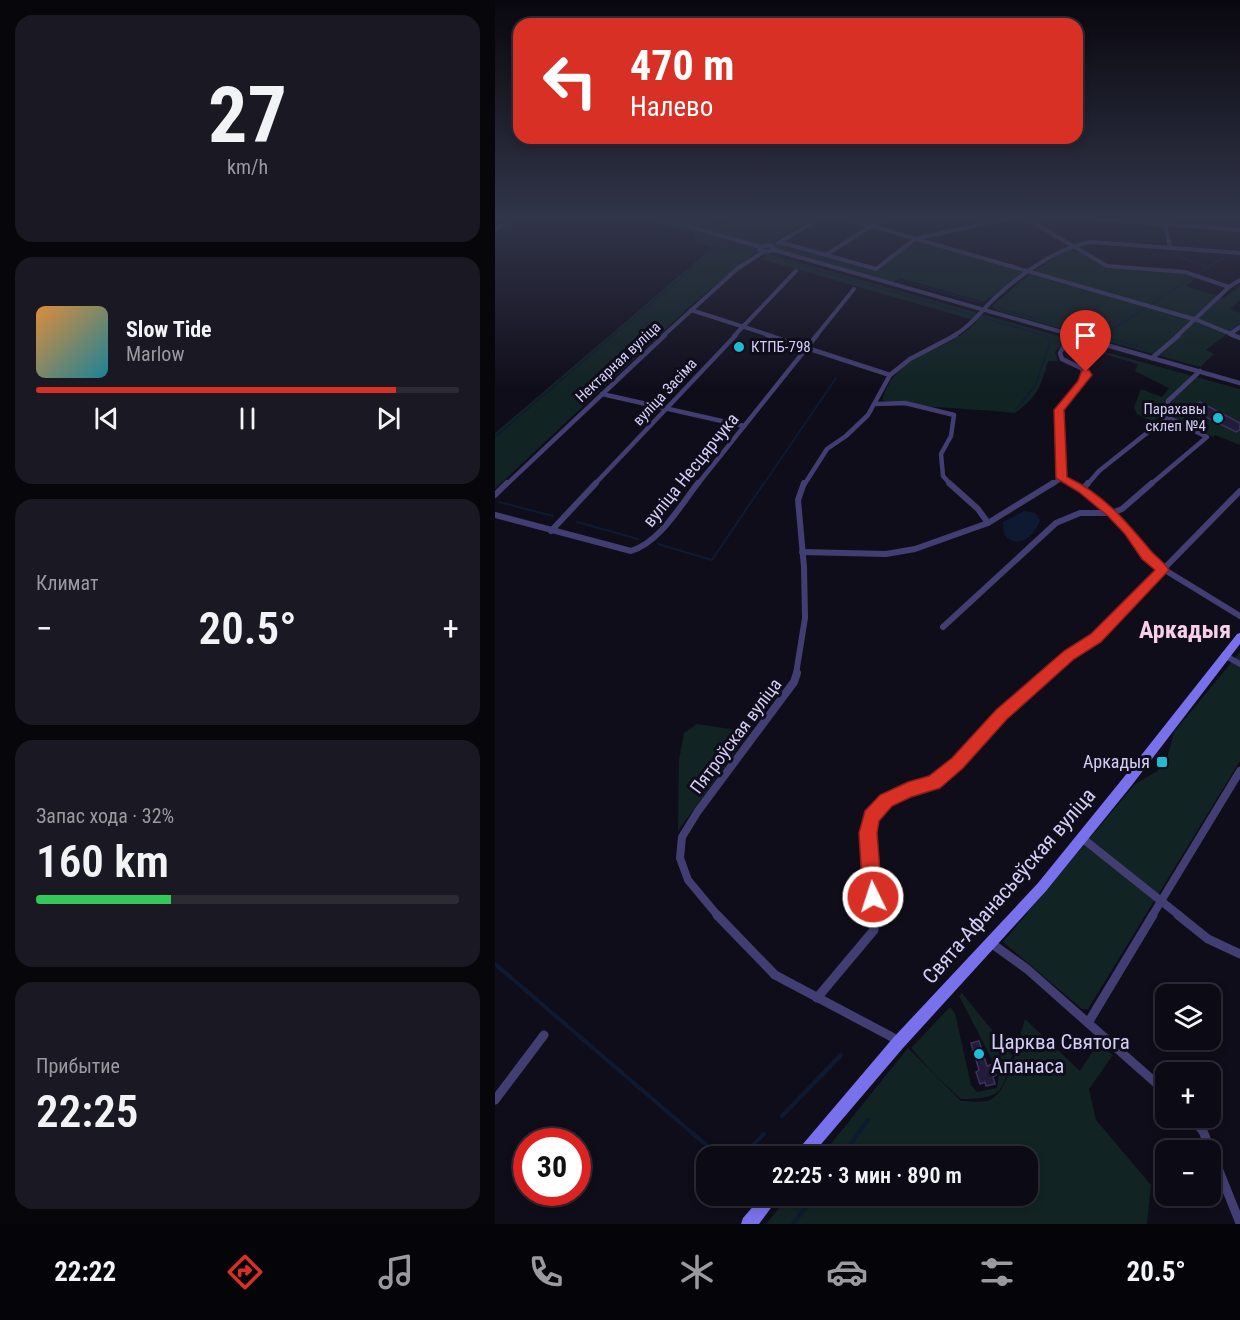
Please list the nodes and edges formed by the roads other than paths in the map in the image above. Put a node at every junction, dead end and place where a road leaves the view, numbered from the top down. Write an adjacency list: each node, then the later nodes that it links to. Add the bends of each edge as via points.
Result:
1 (729, 276): 10 (street, Нектарная вуліца)
2 (791, 276): 14 (street, вуліца Засіма)
3 (869, 276): 11 (street)
4 (1023, 276): 11 (street, Пятроўская вуліца)
5 (1051, 276): 12 (street)
6 (1197, 276): 8 (street)
7 (1240, 280): 8 (street)
8 (1229, 287): 12 (street)
9 (854, 288): 18 (street, вуліца Несцярчука)
10 (691, 310): 14 (street); 23 (street, Нектарная вуліца)
11 (984, 310): 16 (street); 21 (street, Пятроўская вуліца, via 967,329)
12 (1197, 320): 15 (street); 19 (street)
13 (1240, 327): 15 (street)
14 (743, 328): 18 (street); 25 (street, вуліца Засіма)
15 (1230, 334): 17 (street)
16 (1076, 337): 19 (street); 28 (street, via 1065,344 1060,356 1087,375 1059,410)
17 (1240, 338)
18 (807, 348): 21 (street); 27 (street, вуліца Несцярчука)
19 (1152, 358): 20 (street)
20 (1200, 371): 22 (street); 26 (street, via 1168,401)
21 (890, 375): 24 (street, Пятроўская вуліца)
22 (1240, 383)
23 (602, 394): 25 (street); 31 (street, Нектарная вуліца)
24 (876, 404): 34 (street, via 905,403 954,416 951,436 941,454 943,476); 36 (street, Пятроўская вуліца, via 846,436 827,449 800,490)
25 (666, 408): 27 (street); 35 (street, вуліца Засіма)
26 (1167, 417): 29 (street, via 1099,471); 32 (street, via 1207,437 1122,509)
27 (744, 426): 35 (street, вуліца Несцярчука, via 654,538 641,548 631,551)
28 (1062, 478): 29 (street); 34 (street)
29 (1083, 489): 32 (street)
30 (1240, 491): 37 (street)
31 (495, 495)
32 (1112, 513): 37 (street); 39 (street, via 1080,513 1056,523)
33 (495, 515): 35 (street, вуліца Несцярчука)
34 (988, 523): 36 (street, via 900,553)
35 (551, 531)
36 (802, 552): 48 (street, Пятроўская вуліца, via 801,665 794,682 682,837 680,858 687,880 747,948 775,975)
37 (1163, 570): 38 (street); 48 (street, via 1096,638 1069,655 1002,714 958,763 934,783 886,801 871,817 868,845 874,930)
38 (1240, 616)
39 (943, 627)
40 (1240, 637): 41 (street, Свята-Афанасьеўская вуліца)
41 (1224, 655): 42 (street); 44 (street, Свята-Афанасьеўская вуліца)
42 (1240, 664)
43 (1240, 771): 45 (street)
44 (1082, 838): 45 (street); 46 (street, Свята-Афанасьеўская вуліца)
45 (1162, 900): 47 (street, via 1208,939); 49 (street)
46 (991, 943): 49 (street); 51 (street, Свята-Афанасьеўская вуліца)
47 (1240, 954)
48 (817, 998): 51 (street, Пятроўская вуліца)
49 (1088, 1023): 52 (street)
50 (544, 1035): 53 (street)
51 (898, 1043): 55 (street, Свята-Афанасьеўская вуліца)
52 (1155, 1082)
53 (495, 1100)
54 (1200, 1128): 57 (street)
55 (810, 1146)
56 (763, 1206): 58 (street)
57 (1240, 1223)
58 (749, 1224)

